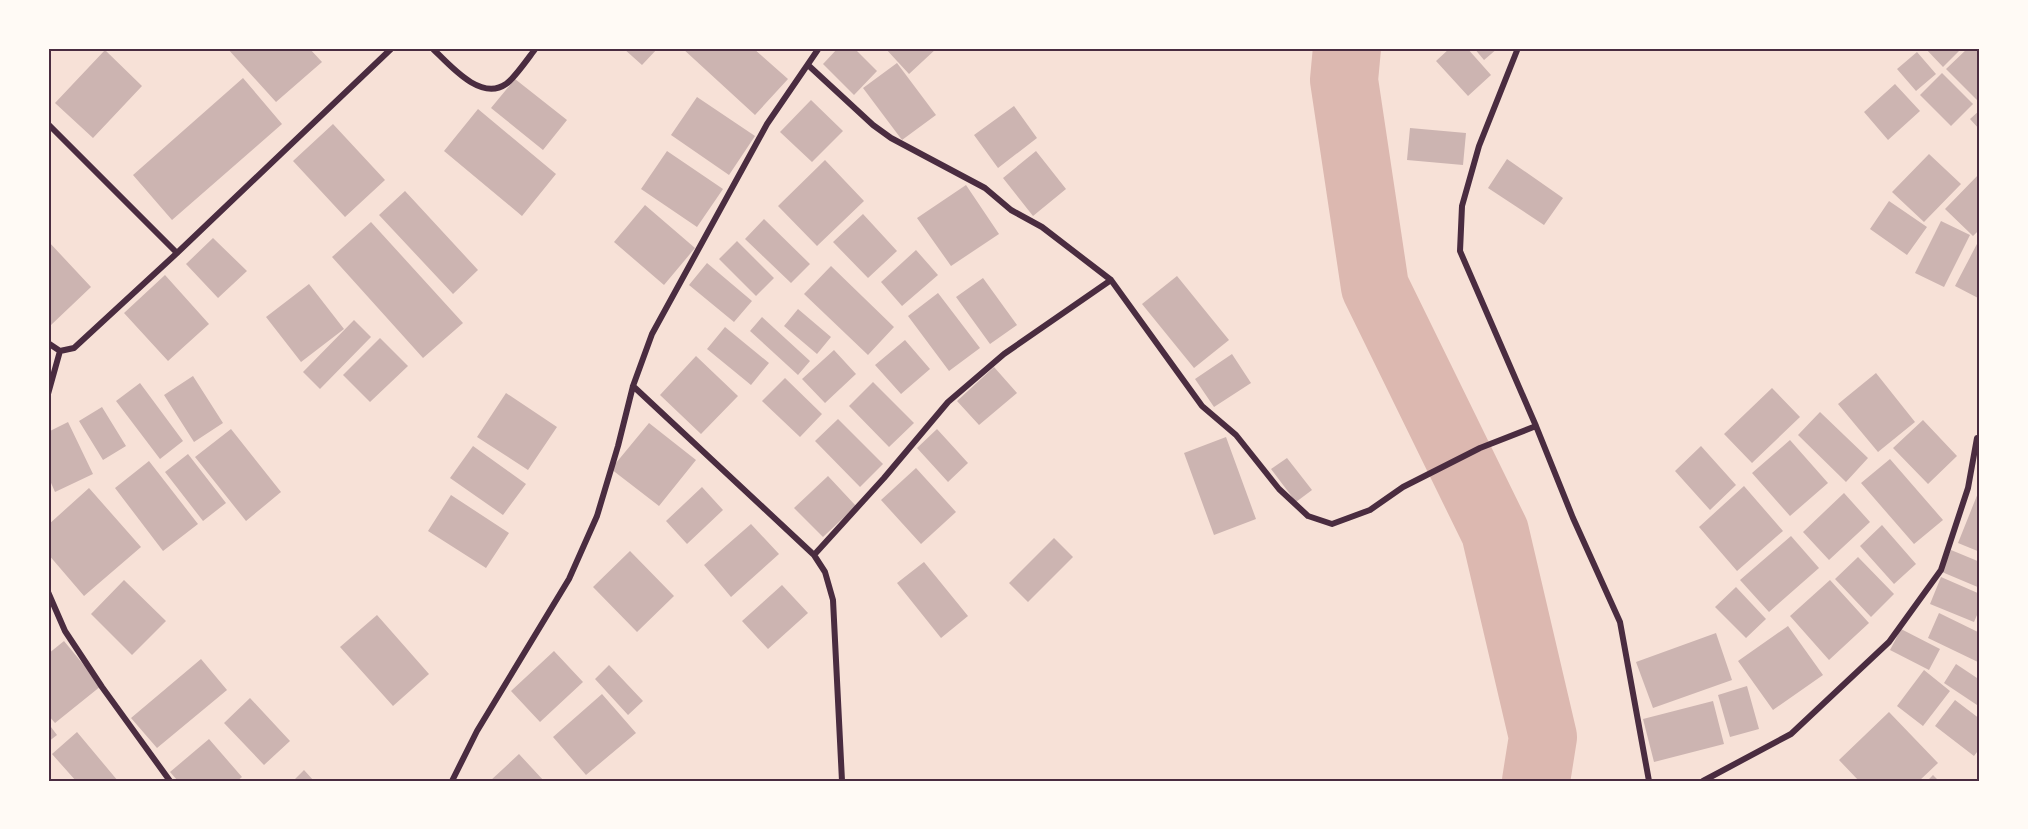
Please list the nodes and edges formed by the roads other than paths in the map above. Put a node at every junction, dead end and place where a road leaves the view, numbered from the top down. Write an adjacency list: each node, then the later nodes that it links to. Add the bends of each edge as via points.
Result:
1 (392, 48): 8 (street)
2 (432, 48): 3 (street, via 467,81 485,90 505,85)
3 (536, 48)
4 (819, 48): 6 (street)
5 (1518, 48): 14 (street, via 1479,146 1462,207 1460,251)
6 (808, 64): 9 (street, via 873,125 985,188); 12 (street, via 767,124 652,334)
7 (48, 124): 8 (street)
8 (177, 253): 11 (street, via 74,348)
9 (1111, 280): 14 (street, via 1202,406 1236,435 1279,489 1308,516 1332,524 1370,510 1403,487 1480,448); 16 (street, via 1004,354 948,402)
10 (48, 343): 11 (street)
11 (60, 351): 13 (street)
12 (633, 386): 16 (street); 19 (street, via 597,516 569,579 477,731)
13 (48, 394)
14 (1536, 426): 21 (street, via 1620,622)
15 (1977, 438): 22 (street, via 1968,488 1941,570 1889,642 1791,734)
16 (814, 555): 20 (street, via 825,572 832,600)
17 (48, 592): 18 (street, via 65,631)
18 (170, 781)
19 (452, 781)
20 (842, 781)
21 (1649, 781)
22 (1703, 781)

